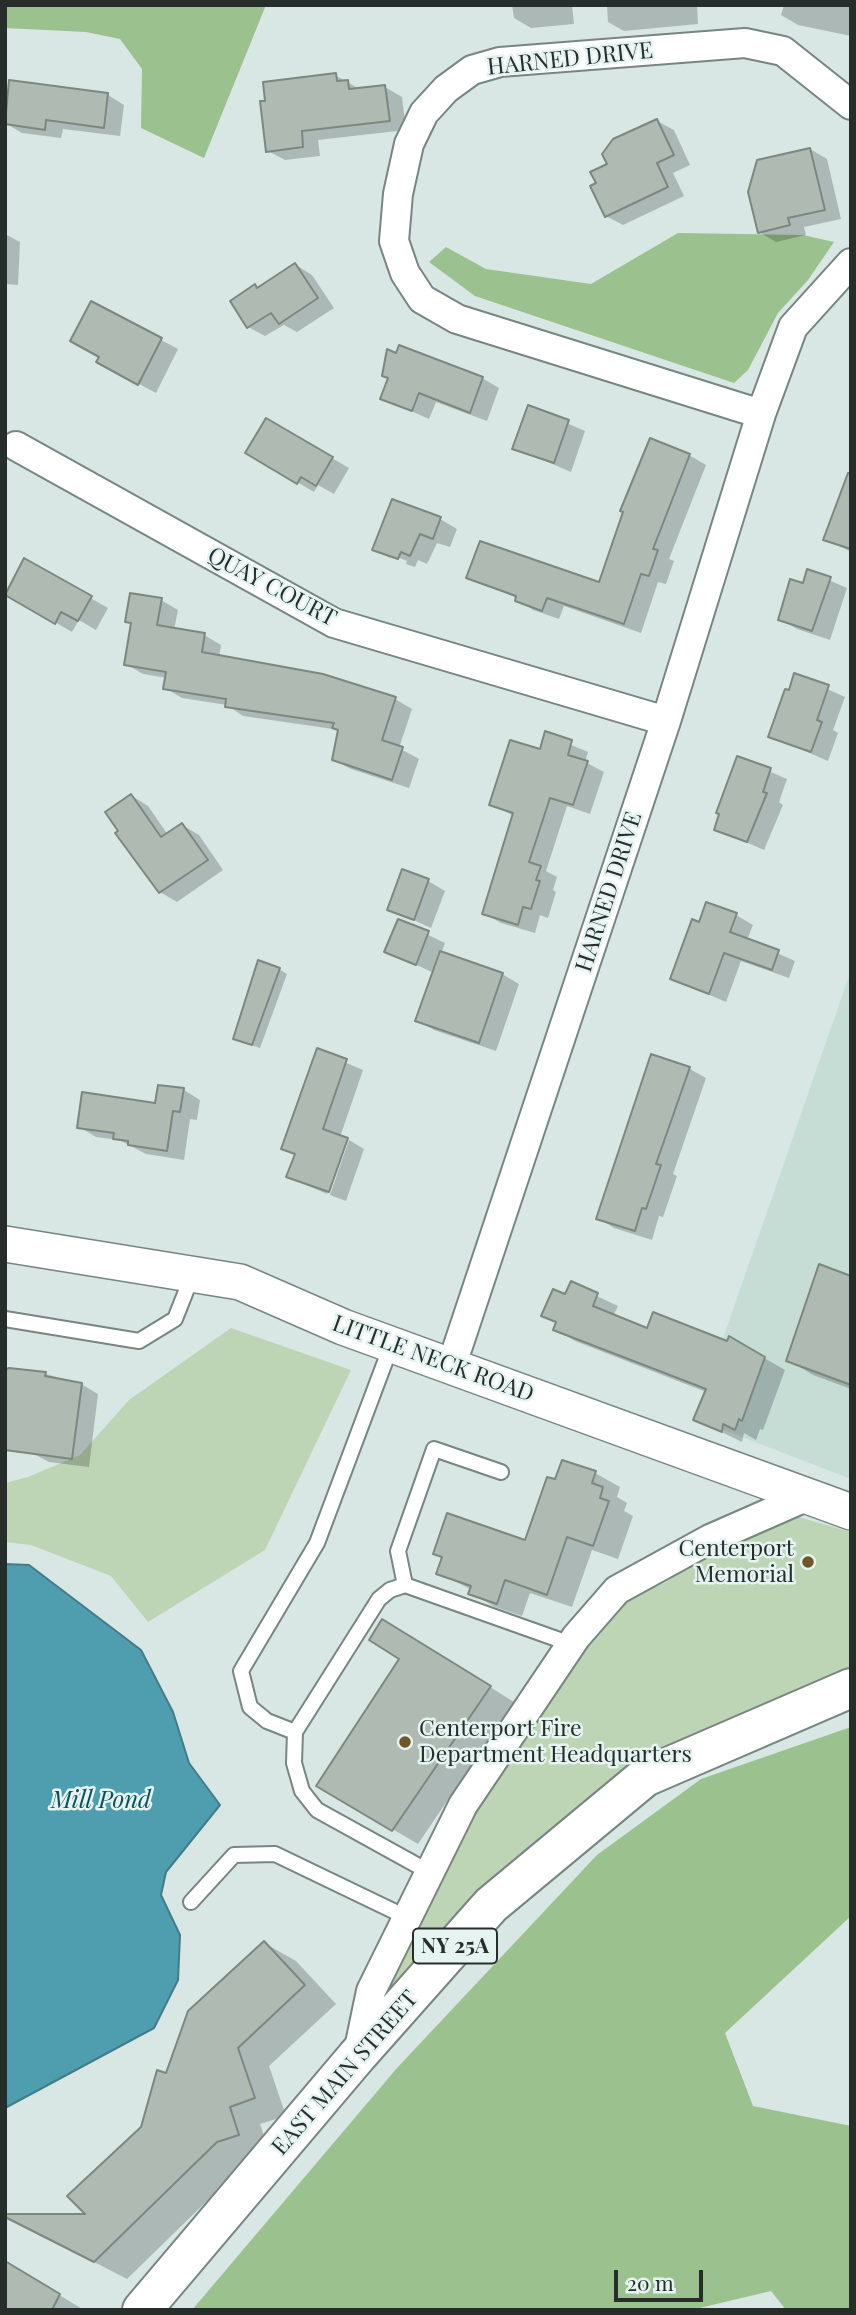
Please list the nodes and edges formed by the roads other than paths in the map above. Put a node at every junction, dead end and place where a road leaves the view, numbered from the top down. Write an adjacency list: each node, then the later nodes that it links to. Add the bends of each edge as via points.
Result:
1 (851, 104): 3 (street, HARNED DRIVE, via 783,51 745,43 500,62 472,70 446,89 424,113 409,144 394,241 405,273 422,299 457,319)
2 (851, 264): 3 (street, HARNED DRIVE, via 793,327)
3 (761, 414): 5 (street, HARNED DRIVE)
4 (16, 446): 5 (street, QUAY COURT, via 334,623)
5 (666, 721): 10 (street, HARNED DRIVE)
6 (5, 1244): 7 (street, LITTLE NECK ROAD)
7 (192, 1274): 8 (lane, via 174,1319 139,1340); 9 (street, LITTLE NECK ROAD, via 240,1282)
8 (5, 1319)
9 (392, 1345): 10 (street, LITTLE NECK ROAD); 17 (lane, via 317,1542 242,1671 250,1707 267,1721)
10 (452, 1367): 12 (street, LITTLE NECK ROAD)
11 (501, 1472): 14 (lane, via 434,1449 398,1551)
12 (808, 1496): 13 (street, LITTLE NECK ROAD); 15 (street, via 710,1539 617,1590)
13 (851, 1512)
14 (405, 1585): 15 (lane); 17 (lane, via 379,1599)
15 (571, 1644): 18 (street, via 463,1805)
16 (851, 1688): 21 (main road, EAST MAIN STREET / NY 25A, via 645,1777 491,1905)
17 (295, 1732): 18 (lane, via 294,1763 302,1791 317,1810)
18 (431, 1873): 20 (street)
19 (191, 1902): 20 (lane, via 234,1855 275,1854)
20 (408, 1918): 21 (street, via 371,1991)
21 (358, 2056): 22 (main road, EAST MAIN STREET / NY 25A)
22 (142, 2310)

